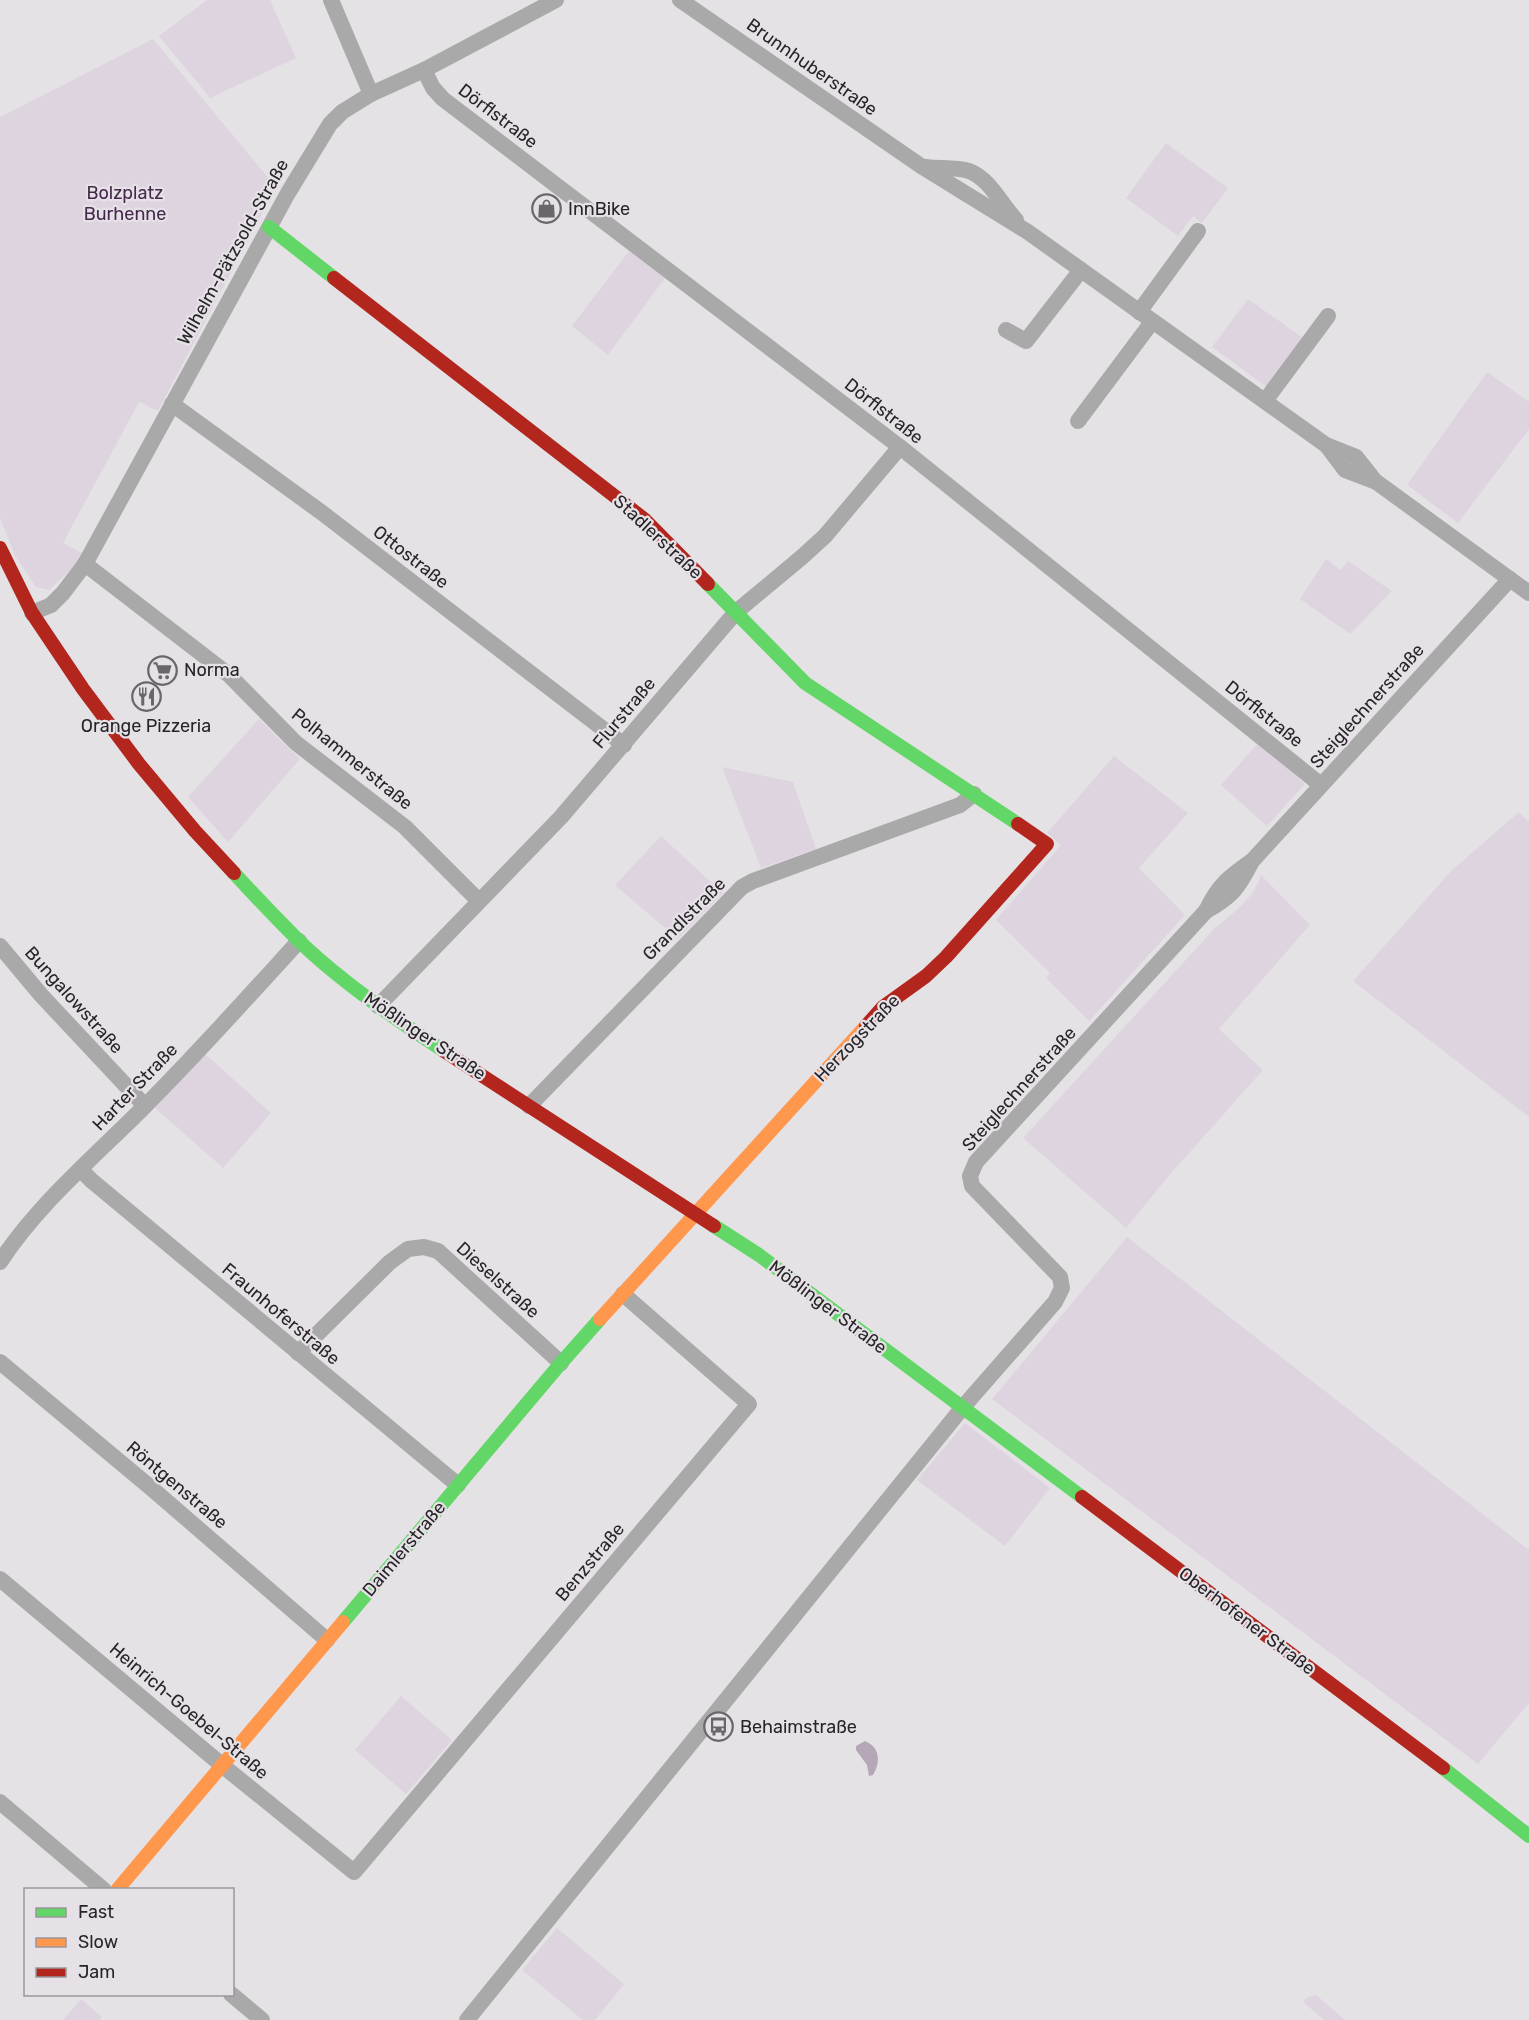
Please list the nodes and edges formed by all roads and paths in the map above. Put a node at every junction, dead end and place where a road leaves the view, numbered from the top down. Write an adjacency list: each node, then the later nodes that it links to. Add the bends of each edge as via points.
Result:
1 (331, 0): 5 (street)
2 (556, 0): 4 (street, Wilhelm-Pätzsold-Straße)
3 (680, 0): 8 (street, Brunnhuberstraße, via 921,166)
4 (424, 70): 5 (street, Wilhelm-Pätzsold-Straße); 15 (street, Dörflstraße, via 442,99)
5 (372, 94): 6 (street, Wilhelm-Pätzsold-Straße, via 330,124)
6 (269, 227): 13 (street, Wilhelm-Pätzsold-Straße); 20 (street, Stadlerstraße, via 644,519)
7 (1198, 231): 10 (street)
8 (1081, 270): 10 (street, Brunnhuberstraße); 11 (street, via 1026,341)
9 (1328, 316): 12 (street)
10 (1146, 317): 12 (street, Brunnhuberstraße); 14 (street)
11 (1006, 330)
12 (1264, 400): 18 (street, Brunnhuberstraße, via 1326,446 1356,457 1375,481)
13 (172, 404): 17 (street, Wilhelm-Pätzsold-Straße); 22 (street, Ottostraße, via 321,512)
14 (1078, 421)
15 (900, 447): 20 (street, Flurstraße, via 825,536); 23 (street, Dörflstraße)
16 (0, 548): 21 (street, Mößlinger Straße)
17 (85, 564): 21 (street, Wilhelm-Pätzsold-Straße, via 51,605); 26 (street, Polhammerstraße, via 229,675 296,743 405,827)
18 (1510, 579): 19 (street, Brunnhuberstraße); 23 (street, Steiglechnerstraße)
19 (1529, 593)
20 (736, 612): 22 (street, Flurstraße); 24 (street, Stadlerstraße, via 805,683)
21 (32, 613): 27 (street, Mößlinger Straße, via 139,764)
22 (624, 745): 26 (street, Flurstraße, via 524,857)
23 (1322, 785): 39 (street, Steiglechnerstraße, via 1253,860 1240,886 1206,911 976,1162 970,1176 972,1186 1060,1277 1062,1288 1055,1302)
24 (974, 794): 25 (street, Stadlerstraße); 31 (street, Grandlstraße, via 960,806 742,887)
25 (1047, 844): 33 (street, Herzogstraße, via 946,957 883,1007)
26 (478, 900): 29 (street, Flurstraße)
27 (299, 941): 29 (street, Mößlinger Straße); 30 (street, Harter Straße)
28 (0, 946): 30 (street, Bungalowstraße)
29 (378, 1006): 31 (street, Mößlinger Straße)
30 (145, 1106): 32 (street, Harter Straße)
31 (529, 1106): 33 (street, Mößlinger Straße)
32 (81, 1170): 34 (street, Harter Straße); 36 (street, Fraunhoferstraße)
33 (697, 1214): 35 (street, Daimlerstraße); 39 (street, Mößlinger Straße)
34 (2, 1254)
35 (623, 1294): 38 (street, Daimlerstraße); 46 (street, Benzstraße, via 749,1404)
36 (298, 1353): 38 (street, Dieselstraße, via 390,1262 408,1249 424,1246 438,1251); 40 (street, Fraunhoferstraße)
37 (0, 1362): 42 (street, Röntgenstraße)
38 (561, 1363): 40 (street, Daimlerstraße)
39 (963, 1407): 45 (street, Oberhofener Straße); 51 (street)
40 (459, 1485): 42 (street, Daimlerstraße)
41 (0, 1580): 43 (street, Heinrich-Goebel-Straße)
42 (327, 1640): 43 (street, Daimlerstraße)
43 (223, 1766): 46 (street, Heinrich-Goebel-Straße); 48 (street, Daimlerstraße)
44 (0, 1802): 47 (street)
45 (1529, 1836)
46 (354, 1872)
47 (102, 1888)
48 (119, 1888)
49 (232, 1996): 50 (street)
50 (262, 2020)
51 (467, 2020)

